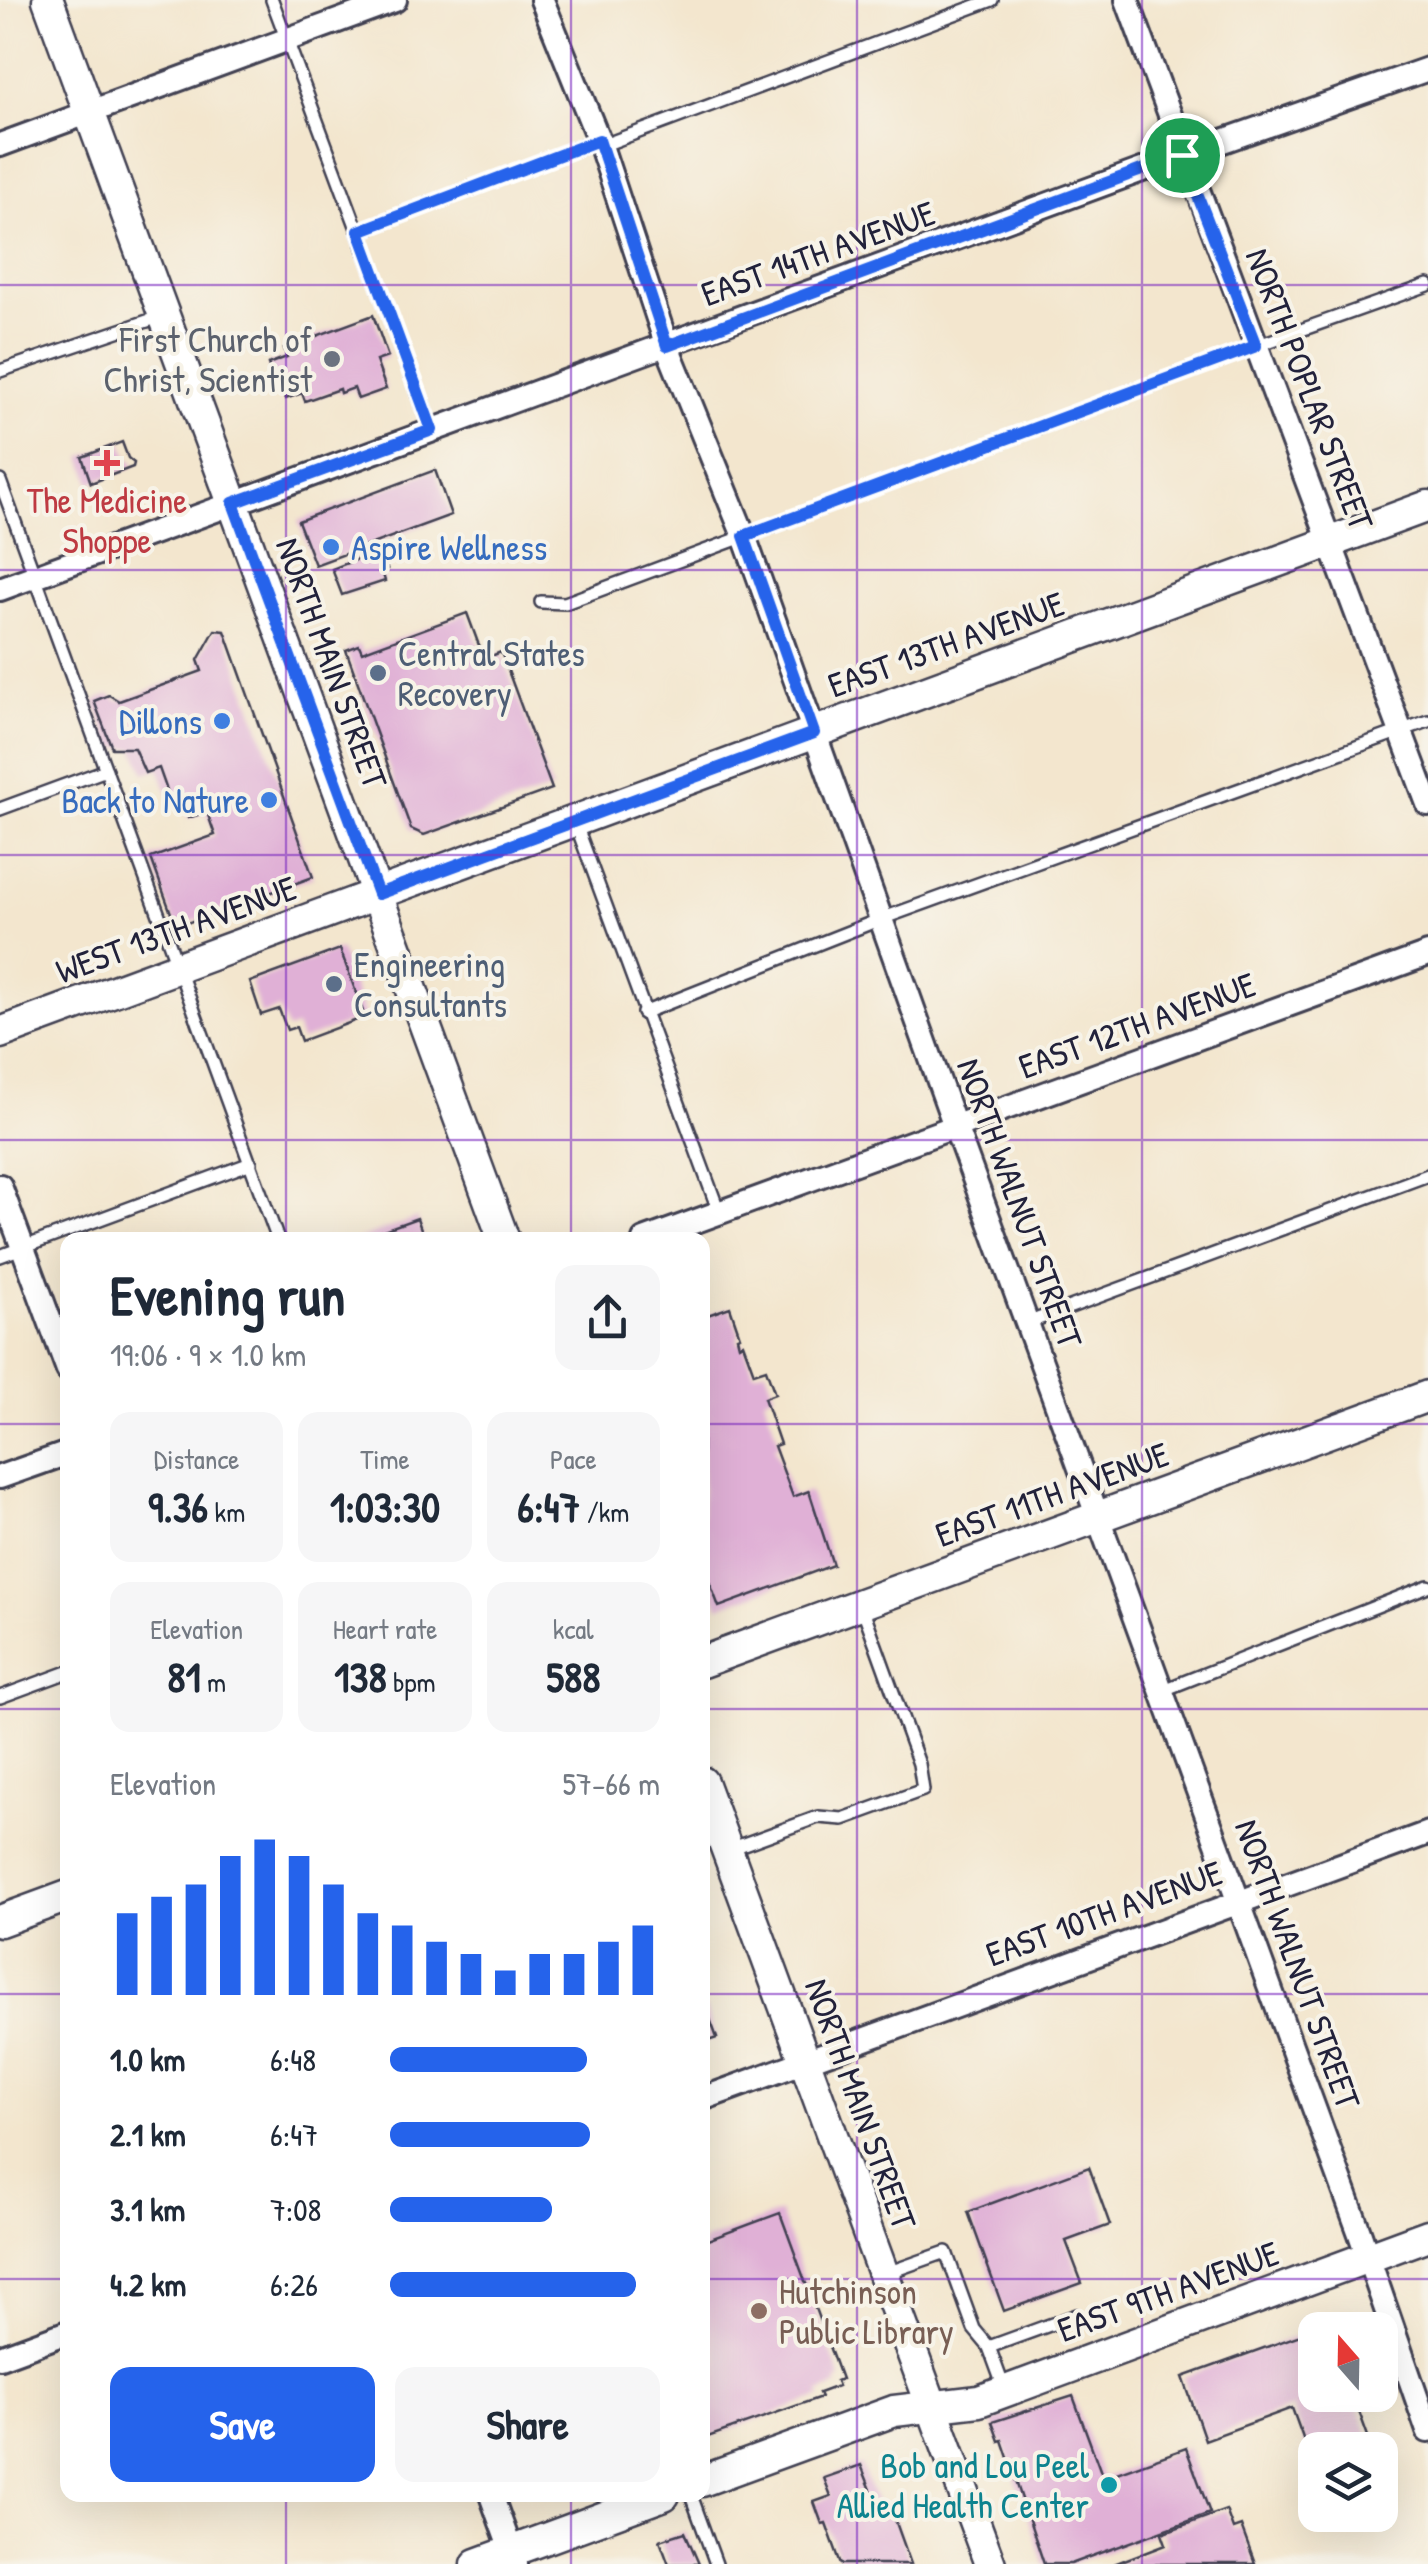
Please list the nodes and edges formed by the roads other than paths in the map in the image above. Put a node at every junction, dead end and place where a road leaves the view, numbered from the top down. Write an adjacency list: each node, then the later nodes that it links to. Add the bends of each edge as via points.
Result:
1 (48, 0): 9 (street, NORTH MAIN STREET)
2 (272, 0): 7 (lane)
3 (394, 0): 7 (street)
4 (542, 0): 10 (street, NORTH WALNUT STREET)
5 (992, 0): 10 (lane)
6 (1127, 0): 12 (street, NORTH POPLAR STREET)
7 (286, 40): 9 (street); 13 (lane)
8 (1428, 69): 12 (street, EAST 14TH AVENUE)
9 (90, 113): 11 (street); 15 (street, NORTH MAIN STREET)
10 (600, 143): 13 (lane); 16 (street, NORTH WALNUT STREET)
11 (0, 146)
12 (1182, 155): 16 (street, EAST 14TH AVENUE); 17 (street, NORTH POPLAR STREET)
13 (359, 231): 19 (lane)
14 (1428, 286): 17 (lane)
15 (164, 315): 18 (lane); 21 (street, NORTH MAIN STREET)
16 (667, 346): 19 (street, EAST 14TH AVENUE); 23 (street, NORTH WALNUT STREET)
17 (1256, 346): 23 (lane); 24 (street, NORTH POPLAR STREET)
18 (0, 371)
19 (432, 430): 21 (street, EAST 14TH AVENUE)
20 (0, 481): 25 (lane)
21 (233, 503): 25 (street, EAST 14TH AVENUE); 35 (street, NORTH MAIN STREET)
22 (1428, 506): 24 (street, EAST 13TH AVENUE)
23 (744, 536): 27 (lane, via 565,603); 30 (street, NORTH WALNUT STREET)
24 (1332, 542): 29 (street, NORTH POPLAR STREET); 30 (street, EAST 13TH AVENUE)
25 (35, 576): 26 (street, EAST 14TH AVENUE); 31 (lane)
26 (0, 589)
27 (541, 602)
28 (1428, 721): 29 (lane)
29 (1401, 730): 32 (street, NORTH POPLAR STREET); 36 (lane)
30 (814, 733): 34 (street, EAST 13TH AVENUE); 36 (street, NORTH WALNUT STREET)
31 (106, 770): 33 (lane); 38 (lane)
32 (1428, 804)
33 (0, 809)
34 (575, 822): 35 (street, EAST 13TH AVENUE); 39 (lane)
35 (378, 894): 38 (street, WEST 13TH AVENUE); 48 (street, NORTH MAIN STREET)
36 (880, 919): 39 (lane); 41 (street, NORTH WALNUT STREET)
37 (1428, 954): 41 (street, EAST 12TH AVENUE)
38 (180, 968): 40 (street, WEST 13TH AVENUE); 42 (lane)
39 (644, 1013): 45 (lane)
40 (0, 1033)
41 (956, 1129): 45 (street, EAST 12TH AVENUE); 53 (street, NORTH WALNUT STREET)
42 (251, 1163): 46 (lane); 47 (lane)
43 (1428, 1175): 53 (lane)
44 (0, 1186): 51 (street)
45 (719, 1212): 49 (street, EAST 12TH AVENUE)
46 (66, 1232)
47 (275, 1232)
48 (501, 1232)
49 (665, 1232)
50 (60, 1234): 51 (lane)
51 (23, 1248): 52 (lane); 54 (street)
52 (0, 1256)
53 (1027, 1322): 58 (street, NORTH WALNUT STREET)
54 (60, 1348)
55 (1428, 1396): 58 (street, EAST 11TH AVENUE)
56 (60, 1455): 57 (street)
57 (0, 1477)
58 (1099, 1518): 60 (street, EAST 11TH AVENUE); 63 (street, NORTH WALNUT STREET)
59 (1428, 1586): 63 (lane)
60 (861, 1604): 61 (street, EAST 11TH AVENUE); 67 (lane, via 923,1790 842,1820 818,1816)
61 (710, 1659)
62 (60, 1675): 64 (lane)
63 (1161, 1691): 69 (street, NORTH WALNUT STREET)
64 (0, 1697)
65 (710, 1803): 67 (street, NORTH MAIN STREET)
66 (1426, 1840): 69 (street, EAST 10TH AVENUE)
67 (728, 1850): 71 (street, NORTH MAIN STREET)
68 (60, 1899): 70 (street)
69 (1237, 1902): 71 (street, EAST 10TH AVENUE); 74 (street, NORTH WALNUT STREET)
70 (0, 1921)
71 (805, 2061): 72 (street, EAST 10TH AVENUE); 75 (street, NORTH MAIN STREET)
72 (710, 2096)
73 (1428, 2236): 74 (street, EAST 9TH AVENUE)
74 (1366, 2258): 80 (street, EAST 9TH AVENUE); 82 (street, NORTH WALNUT STREET)
75 (884, 2274): 78 (lane, via 946,2252 974,2329); 81 (street, NORTH MAIN STREET)
76 (1077, 2315): 78 (lane)
77 (60, 2335): 79 (street)
78 (989, 2347): 80 (lane)
79 (0, 2356)
80 (1006, 2391): 81 (street, EAST 9TH AVENUE)
81 (932, 2407): 83 (street, EAST 9TH AVENUE, via 894,2411); 90 (street, NORTH MAIN STREET)
82 (1428, 2432)
83 (710, 2478)
84 (494, 2502): 87 (street)
85 (647, 2502): 87 (street)
86 (694, 2502): 89 (lane)
87 (514, 2558): 88 (street)
88 (477, 2564)
89 (716, 2564)
90 (990, 2564)

